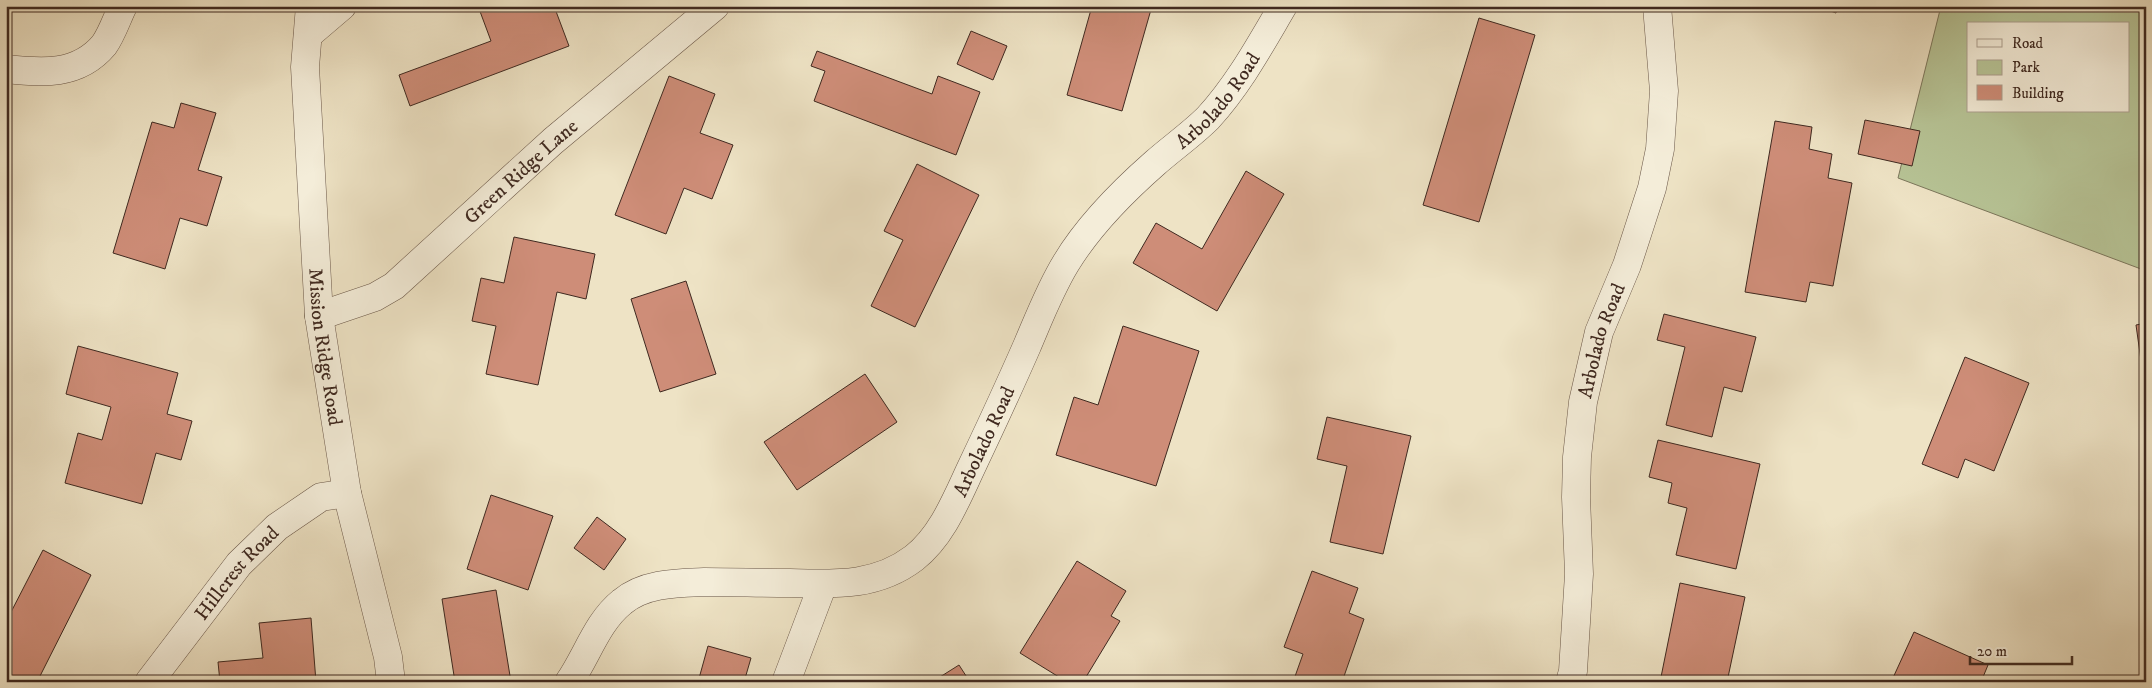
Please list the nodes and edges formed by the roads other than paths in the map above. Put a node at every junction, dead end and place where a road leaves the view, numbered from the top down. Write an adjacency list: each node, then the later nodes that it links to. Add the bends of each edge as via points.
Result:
1 (122, 6): 8 (street, via 104,44 88,59 50,73)
2 (310, 6): 7 (street, Mission Ridge Road)
3 (342, 6): 7 (street)
4 (715, 6): 9 (street, Green Ridge Lane, via 553,141 394,286 375,297)
5 (1283, 6): 11 (street, Arbolado Road, via 1248,67 1227,96 1206,120 1123,192 1066,263 951,511 929,544 915,557 881,577 862,582)
6 (1657, 6): 16 (street, Arbolado Road, via 1664,91 1660,149 1652,188 1627,265 1599,332 1583,402 1577,465 1579,574)
7 (308, 35): 9 (street, Mission Ridge Road, via 305,67)
8 (6, 69)
9 (318, 316): 10 (street, Mission Ridge Road)
10 (347, 493): 12 (street, Hillcrest Road, via 321,497 277,527 239,564); 13 (street, Mission Ridge Road, via 388,657)
11 (822, 584): 14 (street, Arbolado Road, via 680,583 643,590 614,608); 15 (street)
12 (148, 682)
13 (391, 682)
14 (569, 682)
15 (786, 682)
16 (1570, 682)

